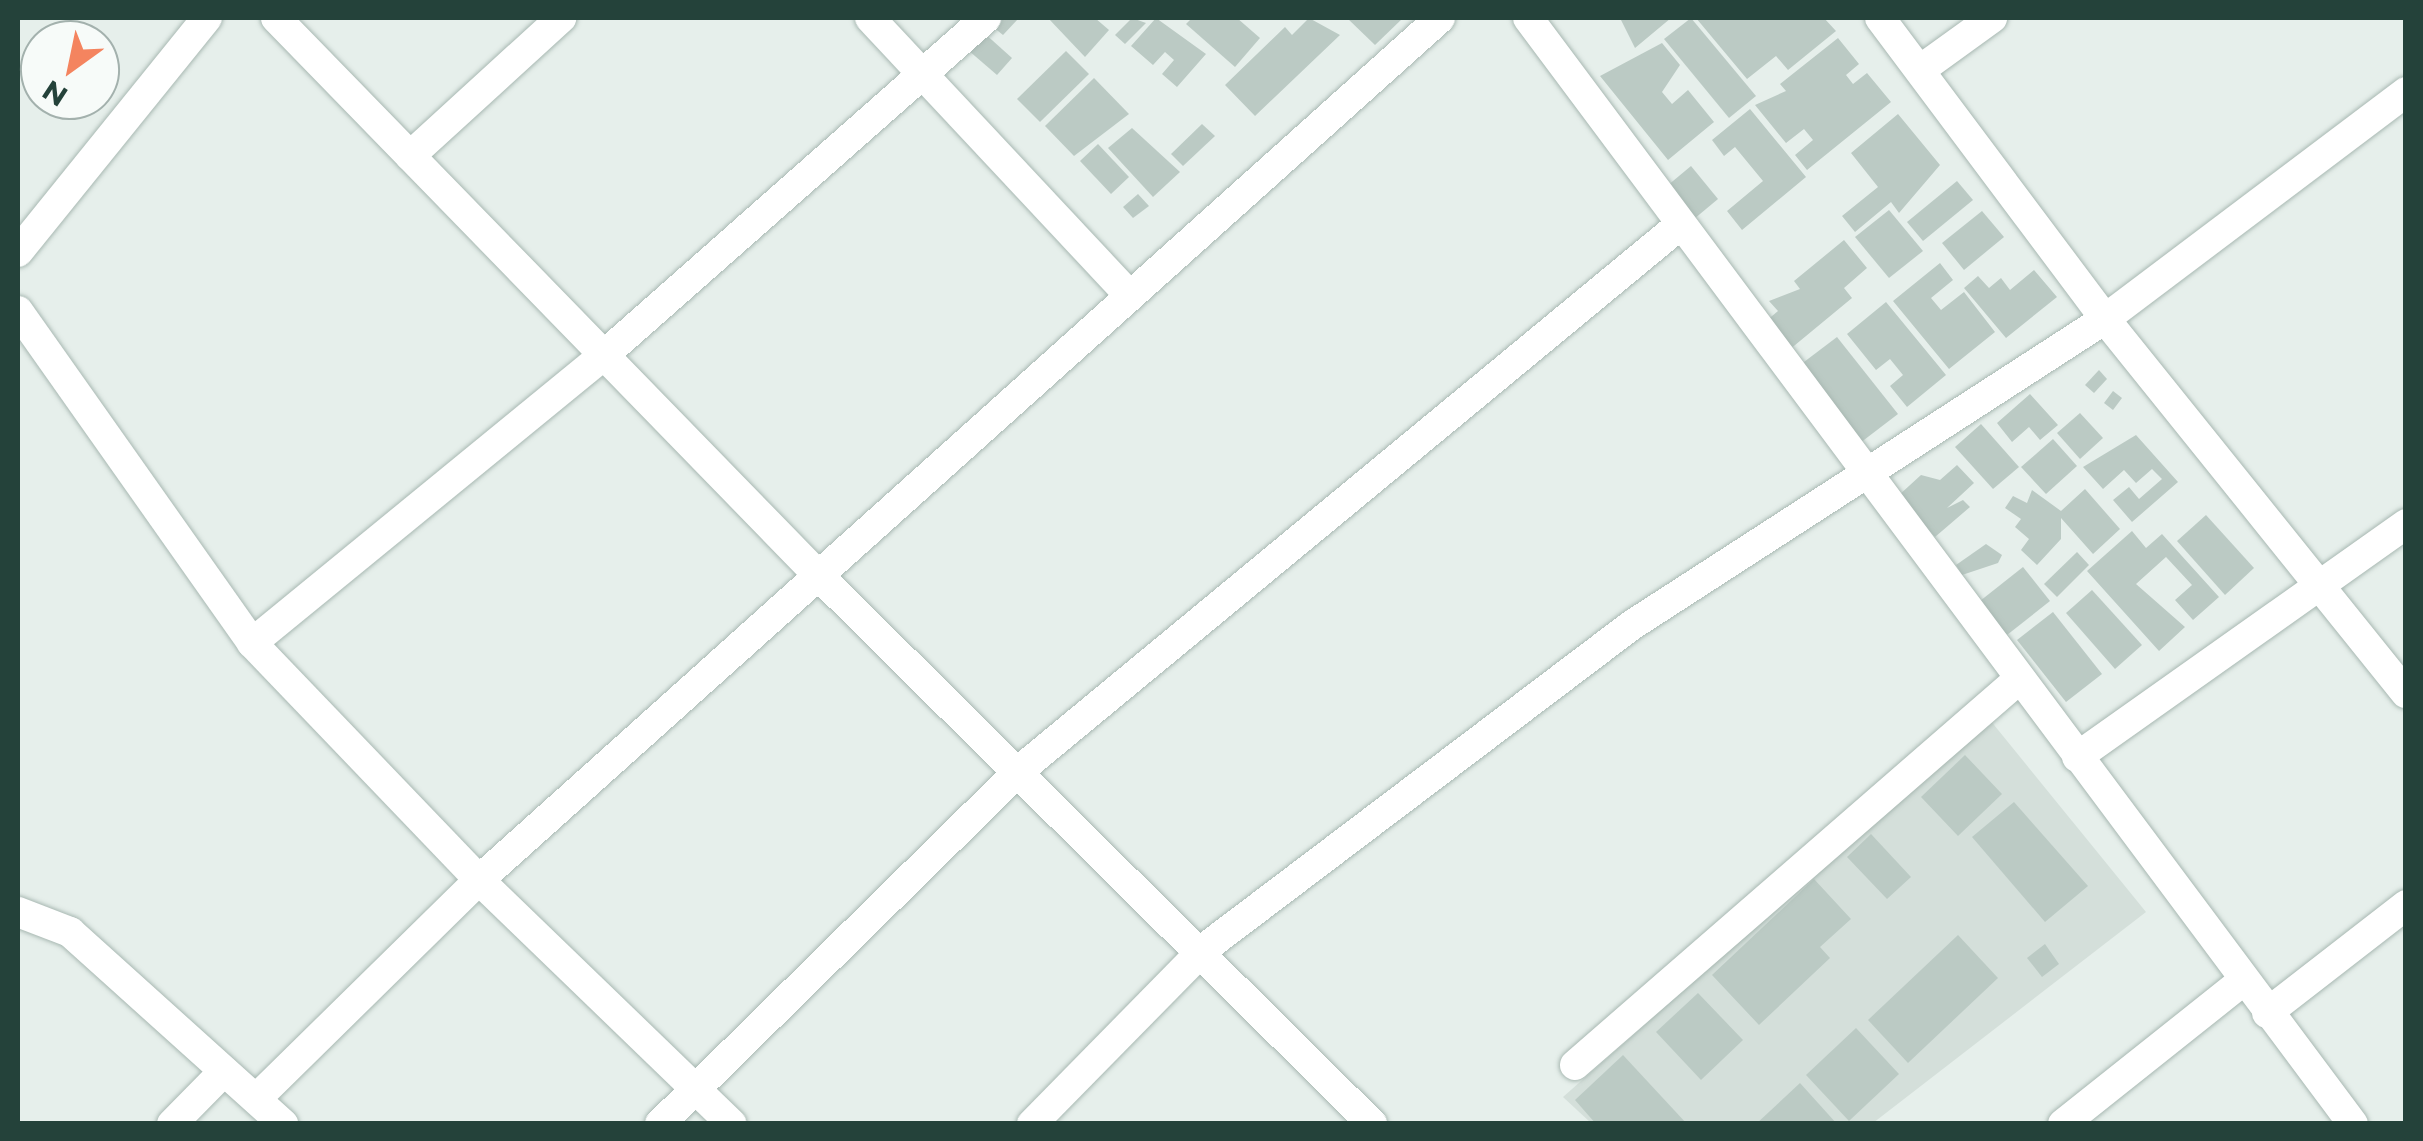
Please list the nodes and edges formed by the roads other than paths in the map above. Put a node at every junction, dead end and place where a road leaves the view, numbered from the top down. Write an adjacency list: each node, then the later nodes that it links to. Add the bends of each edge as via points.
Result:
1 (206, 18): 15 (street)
2 (276, 18): 13 (street)
3 (561, 18): 13 (street)
4 (870, 18): 11 (street)
5 (986, 18): 11 (street)
6 (1440, 18): 16 (street)
7 (1528, 18): 14 (street)
8 (1880, 18): 10 (street)
9 (1992, 18): 10 (street)
10 (1920, 70): 17 (street)
11 (925, 76): 16 (street); 19 (street)
12 (2406, 92): 17 (street)
13 (410, 156): 19 (street)
14 (1680, 224): 20 (street); 28 (street)
15 (18, 252)
16 (1128, 294): 22 (street)
17 (2105, 319): 20 (street); 23 (street)
18 (21, 324): 24 (street)
19 (603, 356): 22 (street); 24 (street)
20 (1862, 473): 25 (street); 32 (street, via 1632,625)
21 (2406, 524): 23 (street)
22 (816, 573): 28 (street); 29 (street)
23 (2319, 585): 26 (street); 27 (street)
24 (252, 643): 29 (street)
25 (2019, 679): 27 (street); 35 (street)
26 (2406, 693)
27 (2078, 757): 33 (street)
28 (1020, 770): 32 (street); 37 (street)
29 (479, 880): 37 (street); 38 (street)
30 (2406, 905): 34 (street)
31 (18, 912): 36 (street, via 70,932)
32 (1205, 948): 43 (street); 44 (street)
33 (2243, 981): 34 (street); 45 (street)
34 (2267, 1013): 46 (street)
35 (1575, 1065)
36 (224, 1071): 38 (street); 39 (street)
37 (693, 1086): 41 (street); 42 (street)
38 (256, 1100): 40 (street)
39 (172, 1124)
40 (283, 1124)
41 (660, 1124)
42 (732, 1124)
43 (1032, 1124)
44 (1372, 1124)
45 (2063, 1124)
46 (2353, 1124)

